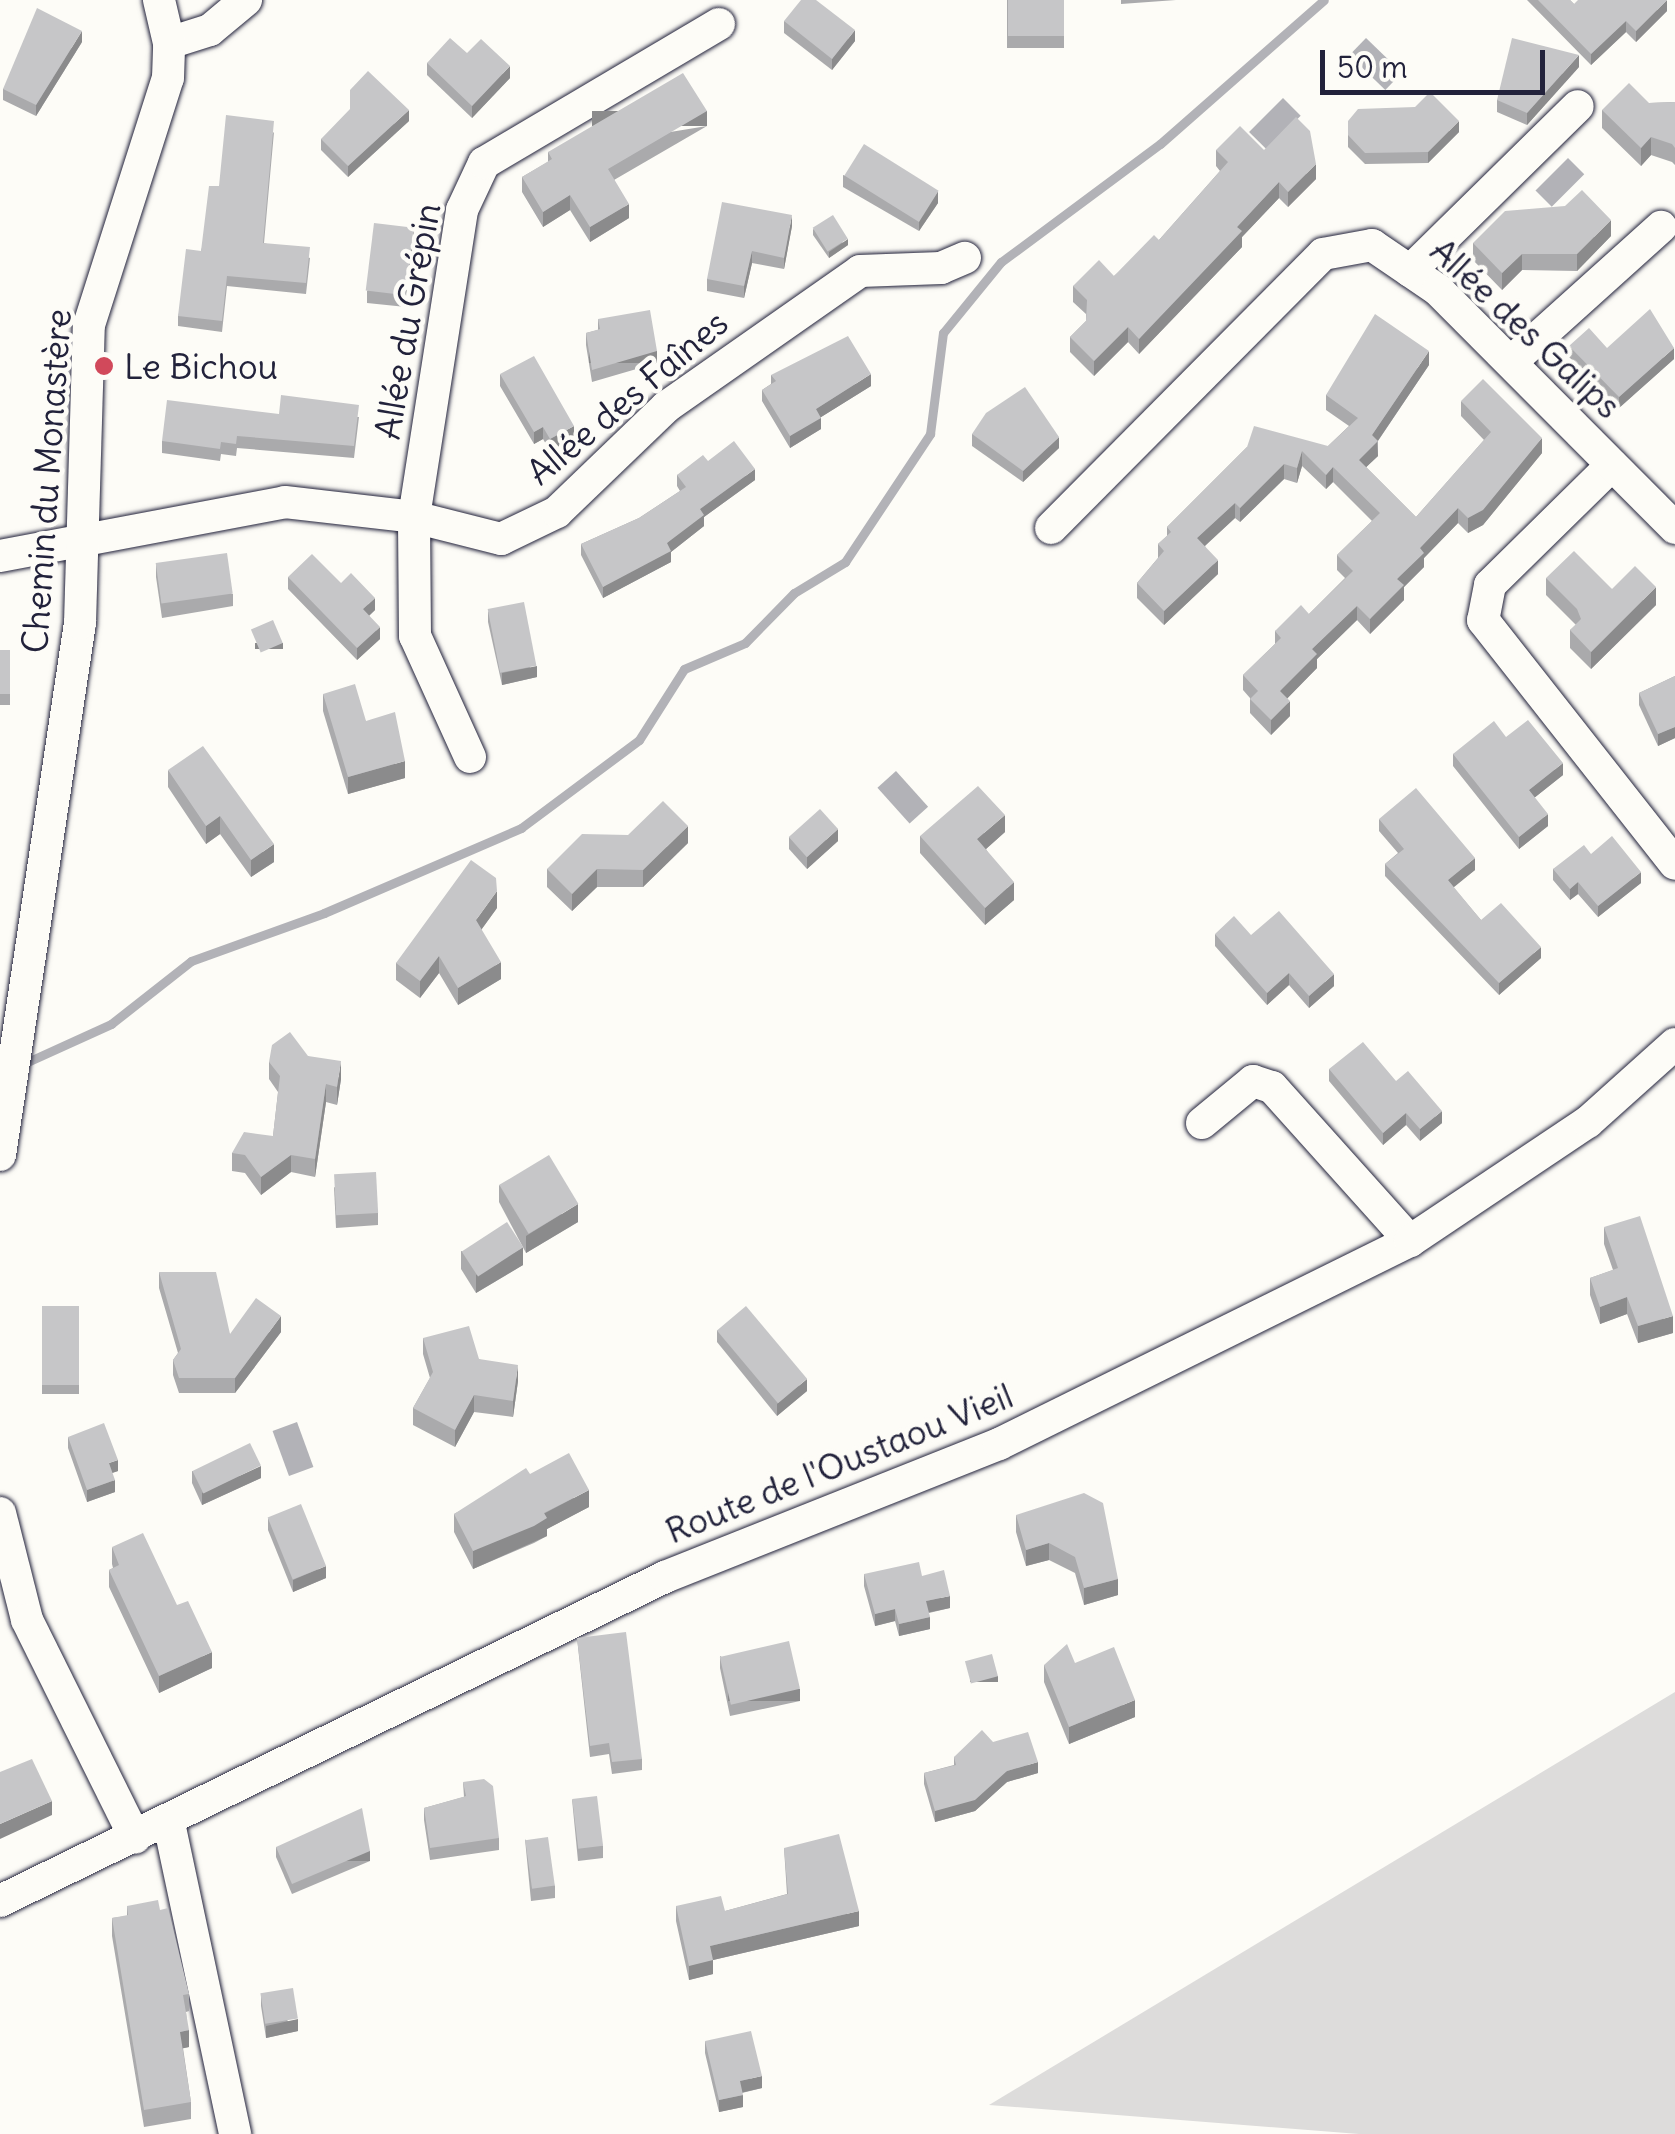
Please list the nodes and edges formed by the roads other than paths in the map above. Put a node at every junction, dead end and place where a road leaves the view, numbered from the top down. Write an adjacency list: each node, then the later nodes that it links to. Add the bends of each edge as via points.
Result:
1 (158, 0): 4 (street, Chemin du Monastère)
2 (246, 0): 4 (street, via 210,30)
3 (719, 24): 11 (street, Allée du Grépin, via 484,163 462,210)
4 (170, 42): 14 (street, Chemin du Monastère, via 168,78 89,325)
5 (1578, 106): 8 (street)
6 (1661, 226): 9 (street)
7 (965, 258): 11 (street, Allée des Faînes, via 940,268 860,271 666,407 558,512 530,526 501,538)
8 (1410, 270): 9 (street, Allée des Galips); 12 (street, Allée des Galips, via 1372,245 1323,254)
9 (1511, 362): 10 (street, Allée des Galips)
10 (1612, 464): 13 (street, Allée des Galips); 17 (street, via 1490,584 1482,620)
11 (414, 517): 14 (street, Allée des Faînes, via 285,502); 16 (street, Allée du Grépin, via 416,636)
12 (1052, 528)
13 (1675, 528)
14 (88, 537): 15 (street, Allée des Faînes); 20 (street, Chemin du Monastère)
15 (0, 556)
16 (470, 757)
17 (1675, 864)
18 (1675, 1044): 21 (street, Route de l'Oustaou Vieil, via 1588,1122)
19 (1202, 1124): 21 (street, via 1253,1080 1272,1087)
20 (0, 1155)
21 (1410, 1241): 23 (street, Route de l'Oustaou Vieil, via 999,1444 665,1576)
22 (0, 1513): 24 (street, via 26,1620)
23 (169, 1823): 24 (street, Route de l'Oustaou Vieil); 26 (street)
24 (134, 1838): 25 (street, Route de l'Oustaou Vieil)
25 (0, 1901)
26 (235, 2134)

